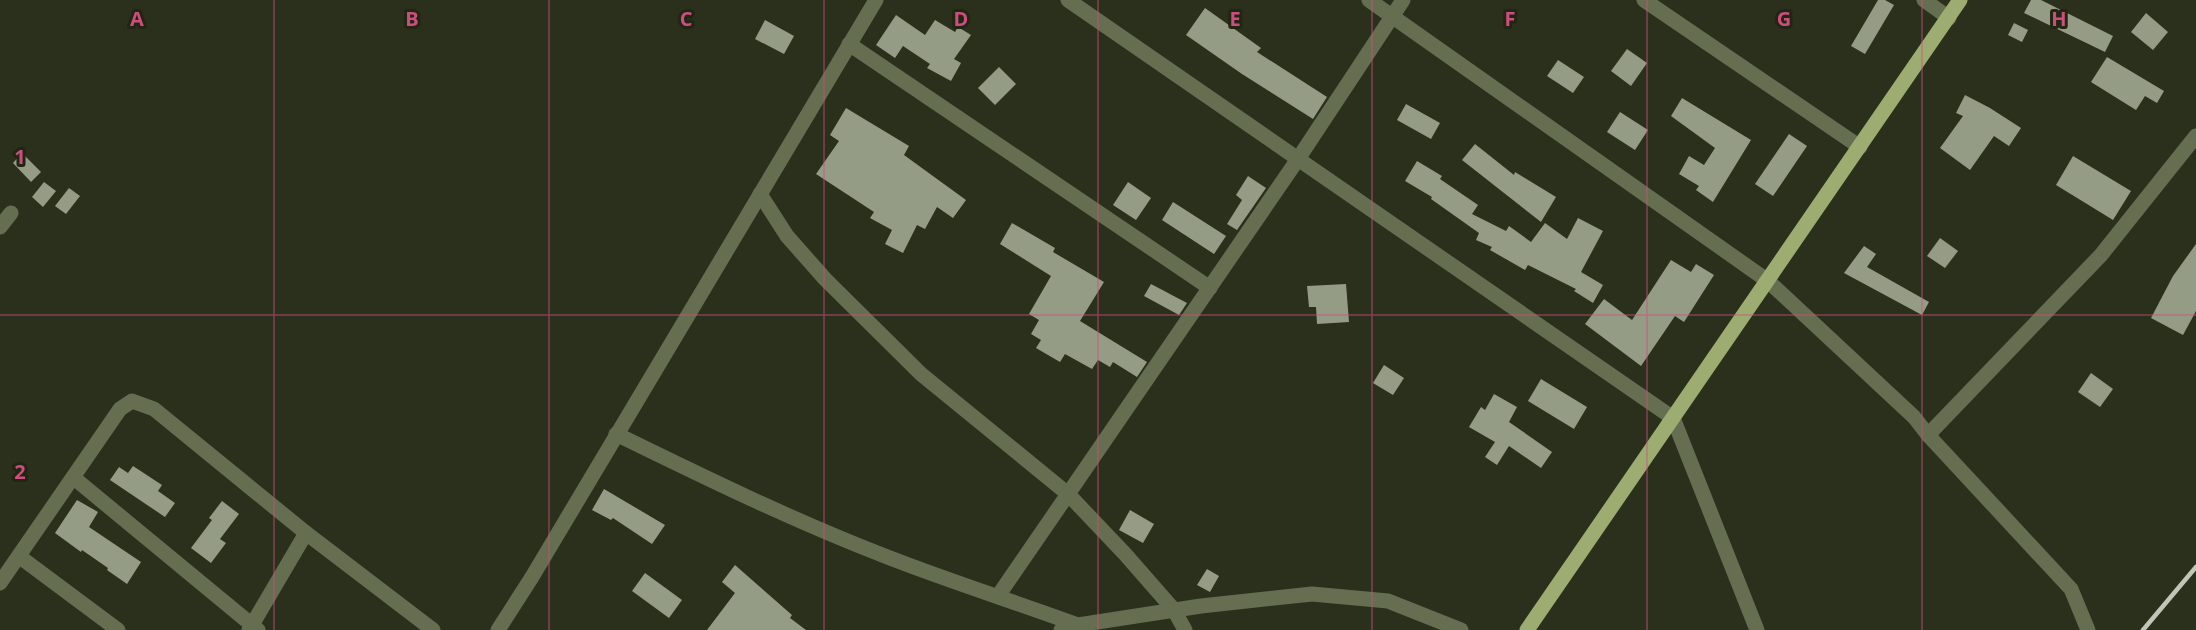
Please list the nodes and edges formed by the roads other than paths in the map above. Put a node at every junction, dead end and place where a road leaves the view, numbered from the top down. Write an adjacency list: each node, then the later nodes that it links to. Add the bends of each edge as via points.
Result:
1 (876, 0): 10 (street)
2 (1068, 0): 13 (street)
3 (1369, 0): 8 (street)
4 (1403, 0): 8 (street)
5 (1644, 0): 12 (street)
6 (1924, 0): 9 (street)
7 (1960, 0): 9 (main road)
8 (1392, 16): 13 (street); 17 (street)
9 (1949, 18): 12 (main road)
10 (849, 44): 14 (street); 18 (street)
11 (2196, 136): 21 (street, via 2101,255)
12 (1860, 147): 17 (main road)
13 (1298, 159): 18 (street); 19 (street)
14 (760, 194): 20 (street); 23 (street, via 787,236 825,279 921,374)
15 (11, 213): 16 (street)
16 (0, 227)
17 (1768, 281): 19 (main road); 21 (street, via 1914,417)
18 (1210, 288): 23 (street)
19 (1673, 418): 37 (main road); 38 (street)
20 (616, 434): 27 (street, via 802,522); 33 (street)
21 (1928, 435): 39 (street, via 2071,589)
22 (74, 478): 24 (street, via 120,409 132,401 154,409); 25 (street); 30 (street)
23 (1068, 494): 27 (street); 28 (street)
24 (306, 533): 30 (street); 32 (street)
25 (20, 557): 26 (street); 31 (street)
26 (0, 583)
27 (998, 596): 29 (street)
28 (1174, 610): 29 (street); 35 (street); 36 (street, via 1312,594 1388,601)
29 (1078, 625): 34 (street)
30 (254, 629)
31 (118, 630)
32 (433, 630)
33 (498, 630)
34 (1061, 630)
35 (1185, 630)
36 (1461, 630)
37 (1527, 630)
38 (1757, 630)
39 (2088, 630)

